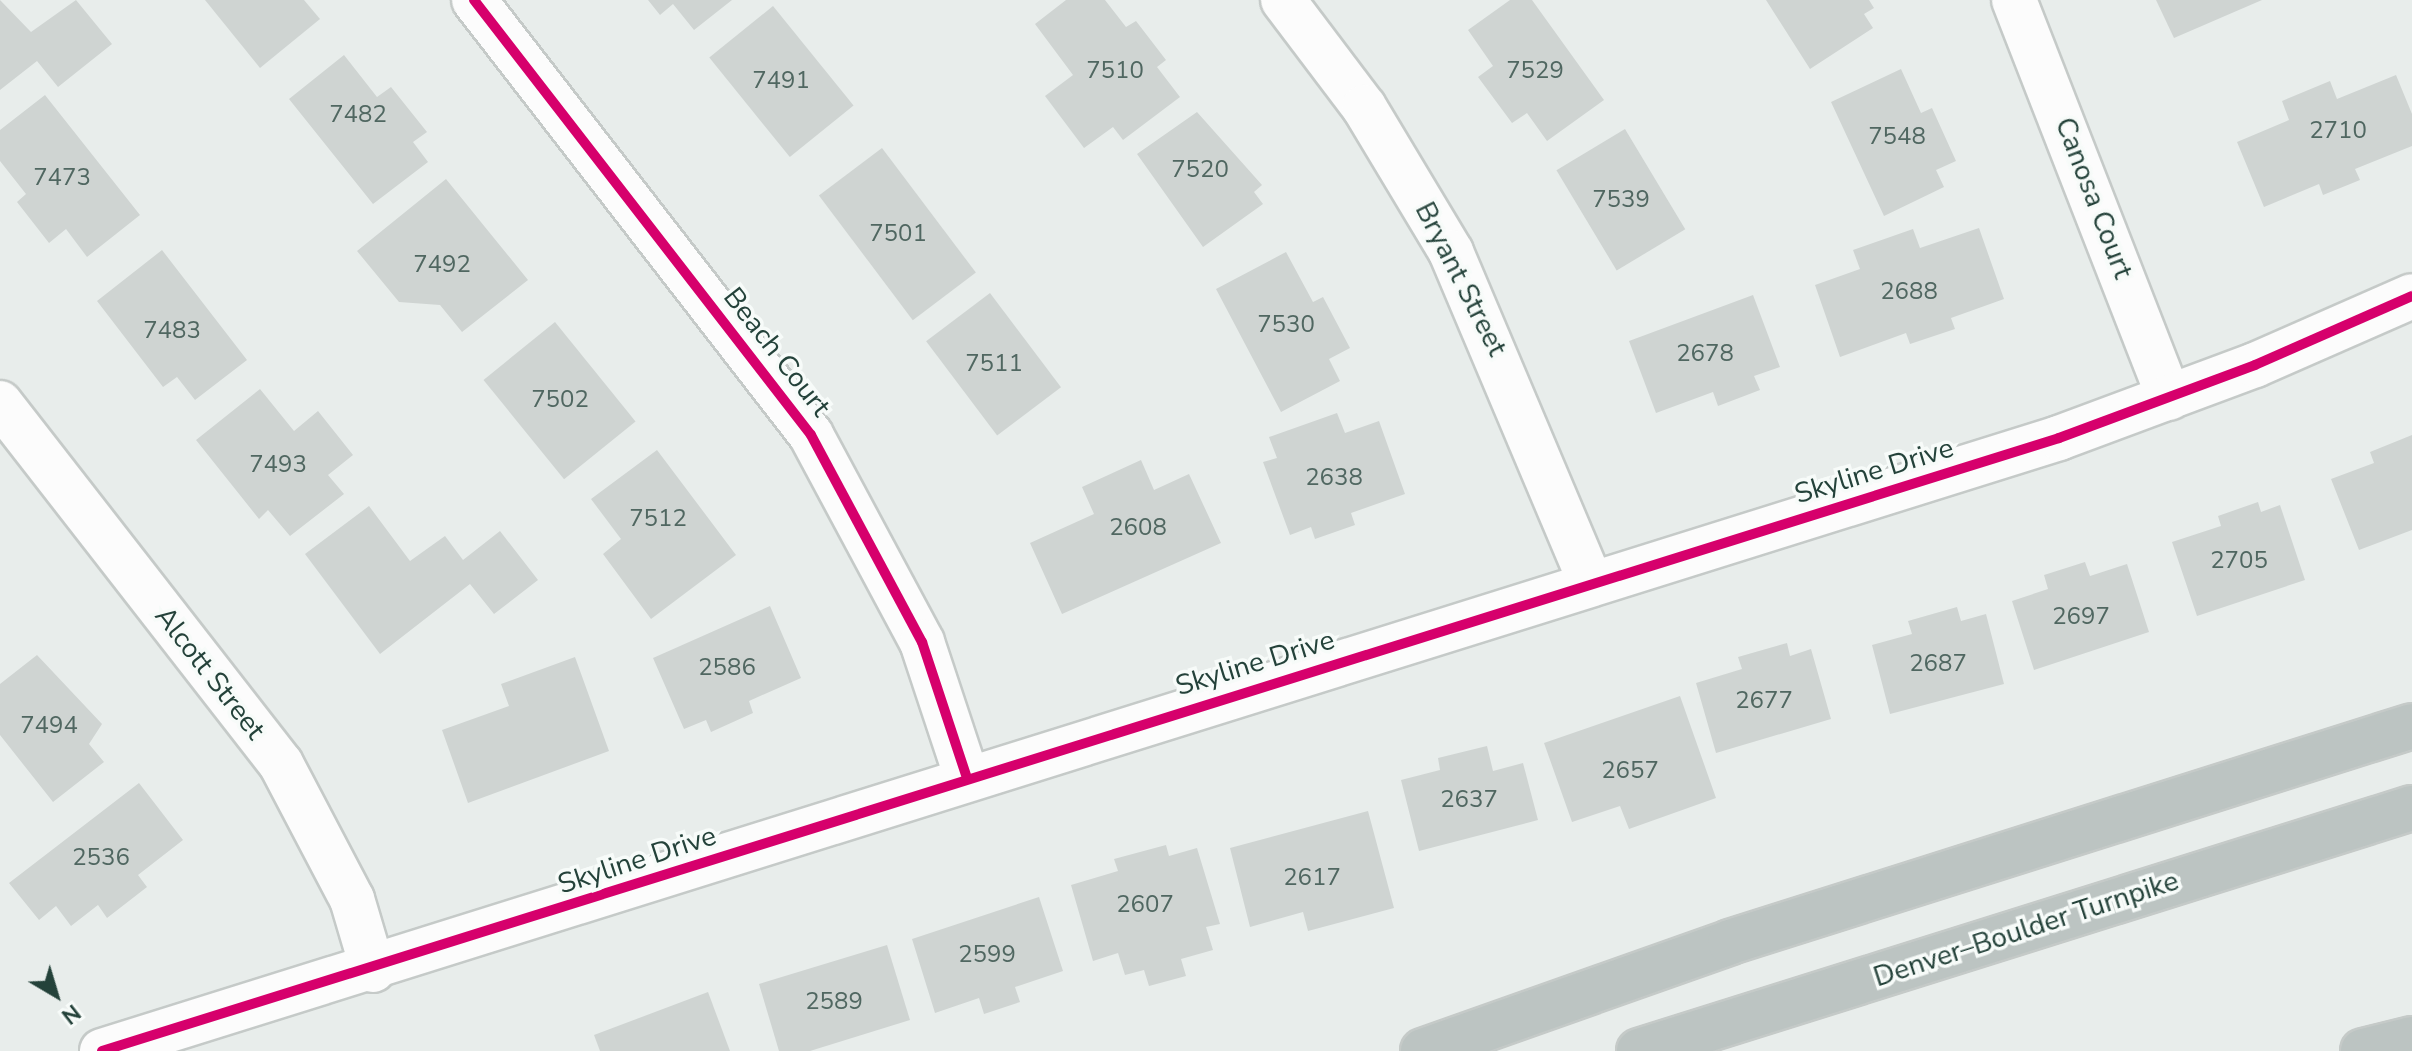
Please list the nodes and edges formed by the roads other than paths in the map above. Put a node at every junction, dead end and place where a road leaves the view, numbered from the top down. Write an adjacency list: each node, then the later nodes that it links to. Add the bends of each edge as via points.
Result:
1 (474, 0): 9 (street, Beach Court, via 811,435 922,642)
2 (1283, 0): 7 (street, Bryant Street, via 1364,107 1451,252)
3 (2014, 0): 5 (street, Canosa Court)
4 (2412, 296): 5 (street, Skyline Drive)
5 (2169, 398): 7 (street, Skyline Drive)
6 (0, 403): 11 (street, Alcott Street, via 281,764 333,856)
7 (1591, 584): 9 (street, Skyline Drive)
8 (2412, 726): 14 (highway, via 1730,942)
9 (967, 778): 11 (street, Skyline Drive)
10 (2412, 808): 15 (highway, Denver–Boulder Turnpike)
11 (373, 970): 13 (street, Skyline Drive)
12 (2412, 1041): 16 (highway); 17 (highway)
13 (102, 1051)
14 (1423, 1051)
15 (1639, 1051)
16 (2363, 1051)
17 (2389, 1051)

